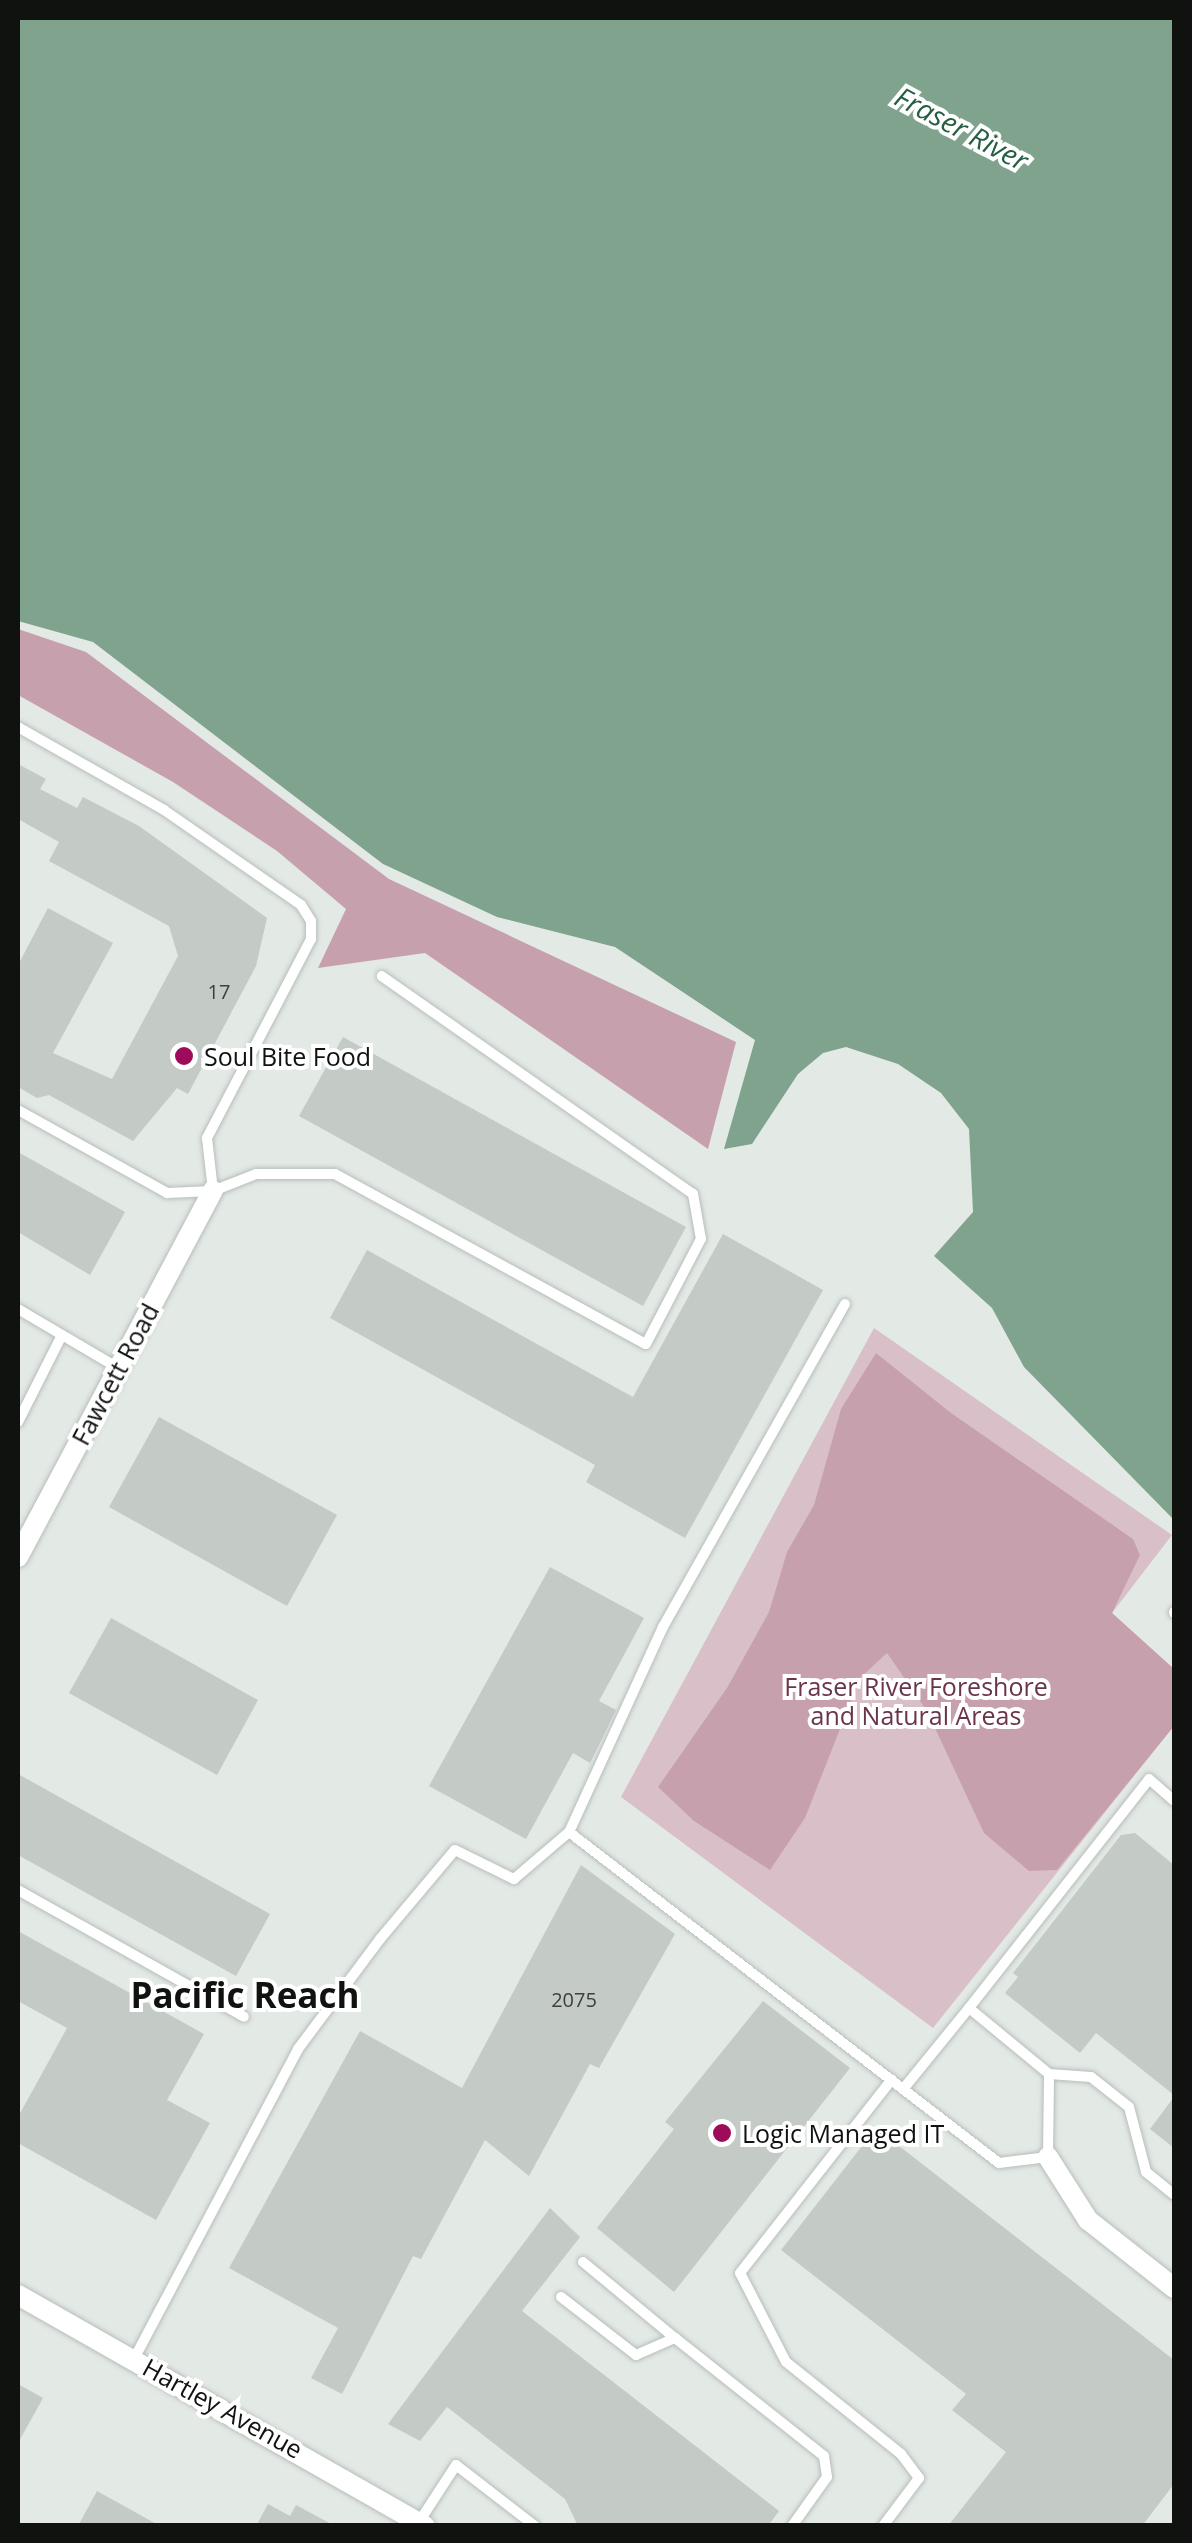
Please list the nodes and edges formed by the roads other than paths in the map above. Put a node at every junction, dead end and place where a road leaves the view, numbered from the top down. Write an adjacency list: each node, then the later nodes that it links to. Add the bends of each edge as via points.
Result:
1 (18, 726): 4 (lane, via 164,810 301,905 310,921 311,940 207,1138)
2 (382, 976): 4 (lane, via 692,1194 701,1240 646,1344 335,1174 256,1174)
3 (18, 1110): 4 (lane, via 167,1193)
4 (213, 1190): 8 (street, Fawcett Road)
5 (845, 1304): 12 (lane, via 663,1627)
6 (18, 1309): 7 (lane)
7 (62, 1335): 8 (lane); 9 (lane)
8 (118, 1368): 10 (street, Fawcett Road)
9 (18, 1422)
10 (18, 1556)
11 (1174, 1800): 14 (lane, via 1148,1779)
12 (569, 1832): 17 (lane); 26 (lane, via 514,1879 455,1850 380,1939 298,2049)
13 (18, 1890): 15 (lane)
14 (969, 2008): 16 (lane); 18 (lane)
15 (244, 2018)
16 (1050, 2074): 19 (lane); 20 (lane, via 1091,2078 1129,2106 1146,2172)
17 (892, 2079): 18 (lane); 30 (lane, via 740,2273 786,2362 900,2454 919,2478)
18 (904, 2088): 19 (lane, via 999,2163)
19 (1048, 2156): 22 (street, via 1088,2220)
20 (1174, 2195)
21 (583, 2262): 25 (lane)
22 (1174, 2288)
23 (18, 2295): 26 (street, Hartley Avenue)
24 (561, 2297): 25 (lane, via 636,2355)
25 (675, 2338): 29 (lane, via 824,2456 827,2477)
26 (134, 2359): 27 (street, Hartley Avenue)
27 (422, 2524): 28 (lane, via 456,2465)
28 (535, 2526)
29 (792, 2526)
30 (883, 2526)

